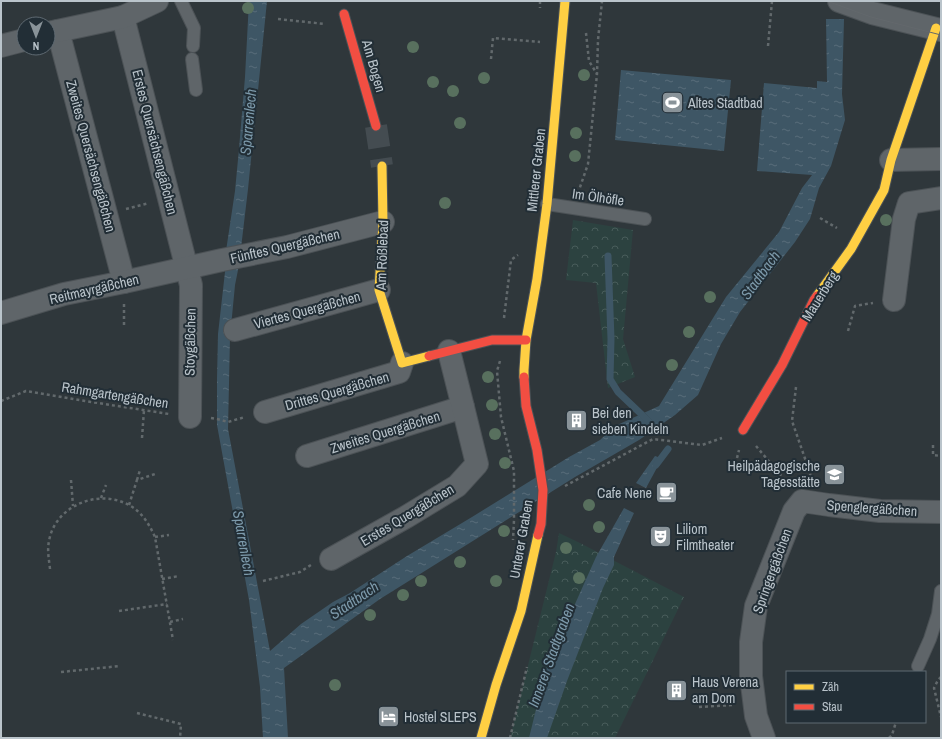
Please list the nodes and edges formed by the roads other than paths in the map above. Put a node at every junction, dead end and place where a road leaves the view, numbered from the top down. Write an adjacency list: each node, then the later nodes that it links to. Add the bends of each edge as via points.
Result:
1 (157, 1): 6 (street)
2 (181, 1): 12 (lane, via 194,28)
3 (565, 1): 20 (street, Mittlerer Graben)
4 (838, 1): 7 (street, via 872,13)
5 (344, 14): 15 (street, Am Bogen)
6 (123, 17): 8 (street); 23 (street, Erstes Quersächsengäßchen)
7 (939, 29): 17 (street, Mauerberg)
8 (56, 31)
9 (16, 42): 11 (street)
10 (56, 42): 24 (street, Zweites Quersächsengäßchen)
11 (1, 46)
12 (193, 46)
13 (192, 59): 14 (lane)
14 (196, 90)
15 (376, 126)
16 (941, 159): 17 (street)
17 (891, 160): 35 (street, Mauerberg, via 884,190 851,249 814,300 782,366)
18 (382, 166): 22 (street, Am Rößlebad)
19 (941, 198): 26 (street, via 909,203 904,219)
20 (547, 204): 21 (lane, Im Ölhöfle); 29 (street, Mittlerer Graben)
21 (645, 219)
22 (383, 222): 23 (street, Fünftes Quergäßchen, via 287,247); 25 (street, Am Rößlebad)
23 (187, 267): 24 (street, Reitmayrgäßchen); 34 (street, Stoygäßchen, via 191,285)
24 (124, 282): 27 (street, Reitmayrgäßchen, via 64,294)
25 (379, 290): 28 (street, Viertes Quergäßchen); 31 (street, Am Rößlebad)
26 (894, 300)
27 (1, 313)
28 (235, 330)
29 (526, 340): 30 (street, via 492,340); 42 (street, Unterer Graben, via 526,406 537,450 543,490 541,524 521,611)
30 (449, 351): 31 (street); 32 (street)
31 (402, 363): 33 (street, Drittes Quergäßchen, via 399,372)
32 (463, 407): 36 (street, Zweites Quergäßchen); 39 (street, Erstes Quergäßchen, via 478,464 457,486)
33 (265, 412)
34 (190, 417)
35 (743, 430)
36 (307, 456)
37 (802, 501): 38 (street, Spenglergäßchen, via 880,511); 43 (street, Springergäßchen, via 794,511 756,606 751,642 751,676 756,716)
38 (941, 512)
39 (331, 559)
40 (941, 590): 41 (lane, via 938,614)
41 (918, 666)
42 (481, 738)
43 (764, 738)

